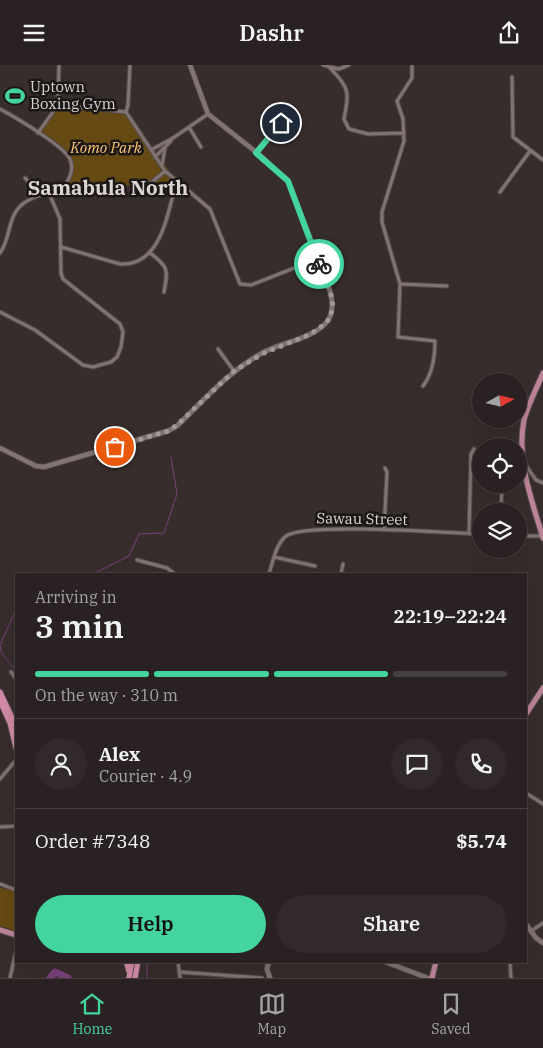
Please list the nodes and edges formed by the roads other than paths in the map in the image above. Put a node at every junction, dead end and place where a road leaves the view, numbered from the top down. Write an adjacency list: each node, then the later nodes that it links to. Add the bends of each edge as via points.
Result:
1 (60, 65): 9 (street)
2 (130, 65): 11 (street)
3 (190, 65): 12 (main road)
4 (323, 65): 7 (street)
5 (349, 65): 7 (street)
6 (412, 65): 16 (street, via 412,78 398,101)
7 (330, 68): 16 (street, via 346,87 348,105 344,119 349,129 368,134)
8 (512, 77): 21 (street, via 514,137)
9 (58, 105): 11 (street); 15 (street)
10 (0, 109): 15 (street)
11 (126, 112): 20 (street)
12 (208, 115): 14 (street); 22 (main road)
13 (281, 123): 22 (street)
14 (189, 127): 17 (street); 19 (street)
15 (38, 133): 31 (street, via 67,155 72,167 65,185)
16 (404, 133): 37 (street, via 382,213 383,229)
17 (173, 138): 18 (street); 20 (street)
18 (165, 147): 23 (street); 25 (street)
19 (201, 147)
20 (150, 150): 23 (street)
21 (530, 151): 24 (street); 30 (street)
22 (256, 153): 36 (main road, via 288,181)
23 (155, 157): 25 (street)
24 (543, 161)
25 (162, 165): 26 (street)
26 (165, 171): 28 (street); 29 (street, via 151,183)
27 (25, 178): 32 (street)
28 (176, 181): 35 (street, via 160,233); 36 (street, via 210,209 240,284 251,285)
29 (141, 186)
30 (500, 192)
31 (49, 193): 32 (street); 33 (street, via 60,219)
32 (40, 195): 34 (street, via 14,214 9,236)
33 (61, 247): 35 (street, via 120,264 135,263); 40 (street, via 60,269 64,279 120,324 123,339 117,357 102,366 84,365 35,330)
34 (0, 253)
35 (150, 253): 39 (street, via 164,263 167,270)
36 (317, 259): 42 (main road, via 333,300 327,322 311,334 264,353)
37 (400, 285): 38 (street); 44 (street, via 398,337 435,341 430,377)
38 (447, 286)
39 (164, 292)
40 (0, 312)
41 (218, 349): 42 (street)
42 (234, 371): 46 (main road, via 168,431 44,467)
43 (543, 373): 45 (main road, via 525,418)
44 (423, 386)
45 (521, 438)
46 (0, 448)
47 (472, 452): 53 (street)
48 (527, 467): 51 (street)
49 (385, 468): 52 (street)
50 (527, 476): 56 (main road)
51 (543, 483)
52 (384, 529): 53 (street, Sawau Street); 57 (street, Sawau Street, via 299,530 285,536)
53 (469, 534): 54 (street, Sawau Street)
54 (472, 534)
55 (527, 536): 56 (street)
56 (543, 537)
57 (274, 557): 60 (street); 62 (street, Sawau Street)
58 (137, 560): 61 (street)
59 (343, 564): 63 (street)
60 (316, 566)
61 (174, 573)
62 (269, 573)
63 (341, 573)
64 (11, 672): 65 (street)
65 (15, 678)
66 (543, 688): 69 (main road)
67 (0, 692): 70 (highway)
68 (0, 701): 71 (highway)
69 (527, 712)
70 (15, 724)
71 (15, 745)
72 (15, 762): 73 (street)
73 (12, 766): 74 (street)
74 (0, 779)
75 (527, 794): 76 (street)
76 (543, 804)
77 (15, 826): 78 (street)
78 (0, 827)
79 (0, 885): 80 (street)
80 (15, 890)
81 (543, 923): 84 (street)
82 (527, 926): 84 (main road)
83 (0, 930): 85 (main road)
84 (530, 931): 86 (main road)
85 (15, 935)
86 (543, 943)
87 (15, 956): 98 (street)
88 (127, 963): 97 (highway)
89 (132, 963): 97 (highway)
90 (137, 963): 97 (highway)
91 (178, 963): 96 (street)
92 (268, 963): 101 (main road)
93 (388, 963): 102 (main road)
94 (436, 963): 103 (main road)
95 (510, 963): 104 (street)
96 (180, 972): 99 (street); 100 (street)
97 (131, 977)
98 (10, 978)
99 (180, 978)
100 (262, 978)
101 (270, 978)
102 (428, 978)
103 (432, 978)
104 (511, 978)

